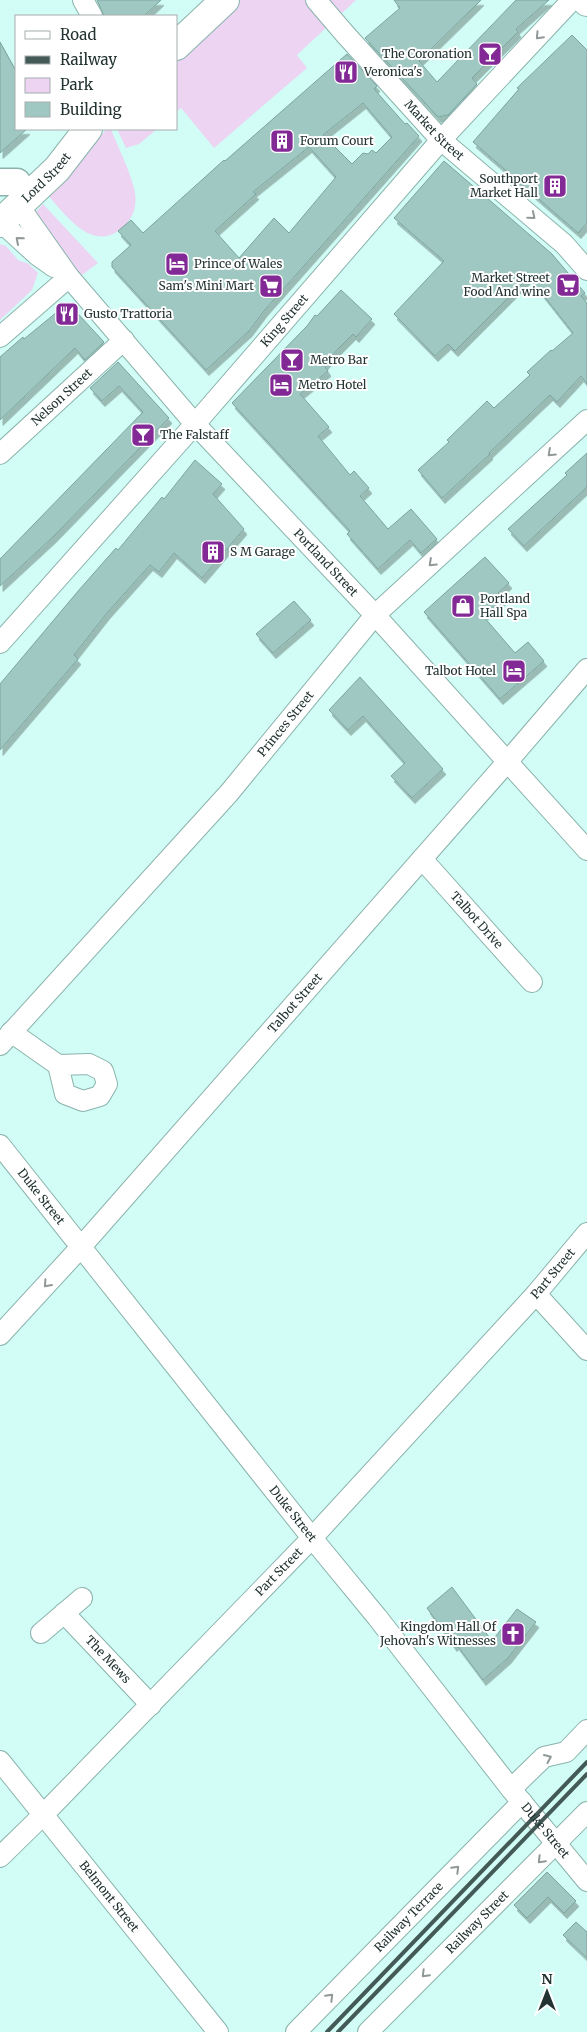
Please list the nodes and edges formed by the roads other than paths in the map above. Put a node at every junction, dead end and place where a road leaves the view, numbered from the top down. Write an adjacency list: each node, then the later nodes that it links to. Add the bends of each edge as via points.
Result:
1 (83, 0): 5 (street)
2 (225, 0): 6 (highway)
3 (316, 0): 8 (street, Market Street)
4 (572, 0): 8 (street, King Street, one-way to 8)
5 (91, 15)
6 (178, 44)
7 (86, 130): 9 (highway, Lord Street, via 57,168)
8 (441, 140): 10 (street, Market Street, one-way to 10, via 564,244); 15 (street, King Street)
9 (6, 202): 11 (street, Portland Street)
10 (587, 270)
11 (68, 276): 12 (street); 13 (street, Portland Street)
12 (0, 337)
13 (124, 340): 15 (street, Portland Street); 16 (street, Nelson Street)
14 (587, 420): 17 (street, Princes Street, one-way to 17)
15 (195, 424): 17 (street, Portland Street); 18 (street, King Street)
16 (0, 454)
17 (374, 615): 20 (street, Portland Street); 24 (street, Princes Street, via 229,793)
18 (0, 642)
19 (587, 668): 20 (street, Talbot Street)
20 (508, 761): 21 (street, Portland Street); 22 (street, Talbot Street)
21 (587, 850)
22 (422, 859): 23 (street, Talbot Drive); 28 (street, Talbot Street)
23 (532, 982)
24 (6, 1039): 25 (street)
25 (58, 1065)
26 (0, 1146): 28 (street, Duke Street)
27 (587, 1233): 29 (street, Part Street)
28 (80, 1248): 30 (street, Talbot Street, one-way to 30); 32 (street, Duke Street)
29 (536, 1294): 31 (street); 32 (street, Part Street)
30 (0, 1335)
31 (587, 1350)
32 (312, 1538): 36 (street, Part Street); 39 (street, Duke Street)
33 (82, 1598): 34 (street)
34 (64, 1613): 35 (street); 36 (street, The Mews)
35 (40, 1633)
36 (151, 1705): 41 (street, Part Street)
37 (587, 1730): 39 (street, Railway Terrace, one-way to 37, via 544,1757 566,1752)
38 (0, 1761): 41 (street, Belmont Street)
39 (517, 1796): 42 (street, Duke Street); 46 (street, Railway Terrace, one-way to 39)
40 (587, 1812): 42 (street, Railway Street)
41 (43, 1816): 43 (street, Part Street); 45 (street, Belmont Street)
42 (558, 1843): 44 (street, Duke Street); 47 (street, Railway Street, one-way to 47)
43 (0, 1857)
44 (587, 1881)
45 (218, 2032)
46 (296, 2032)
47 (368, 2032)

